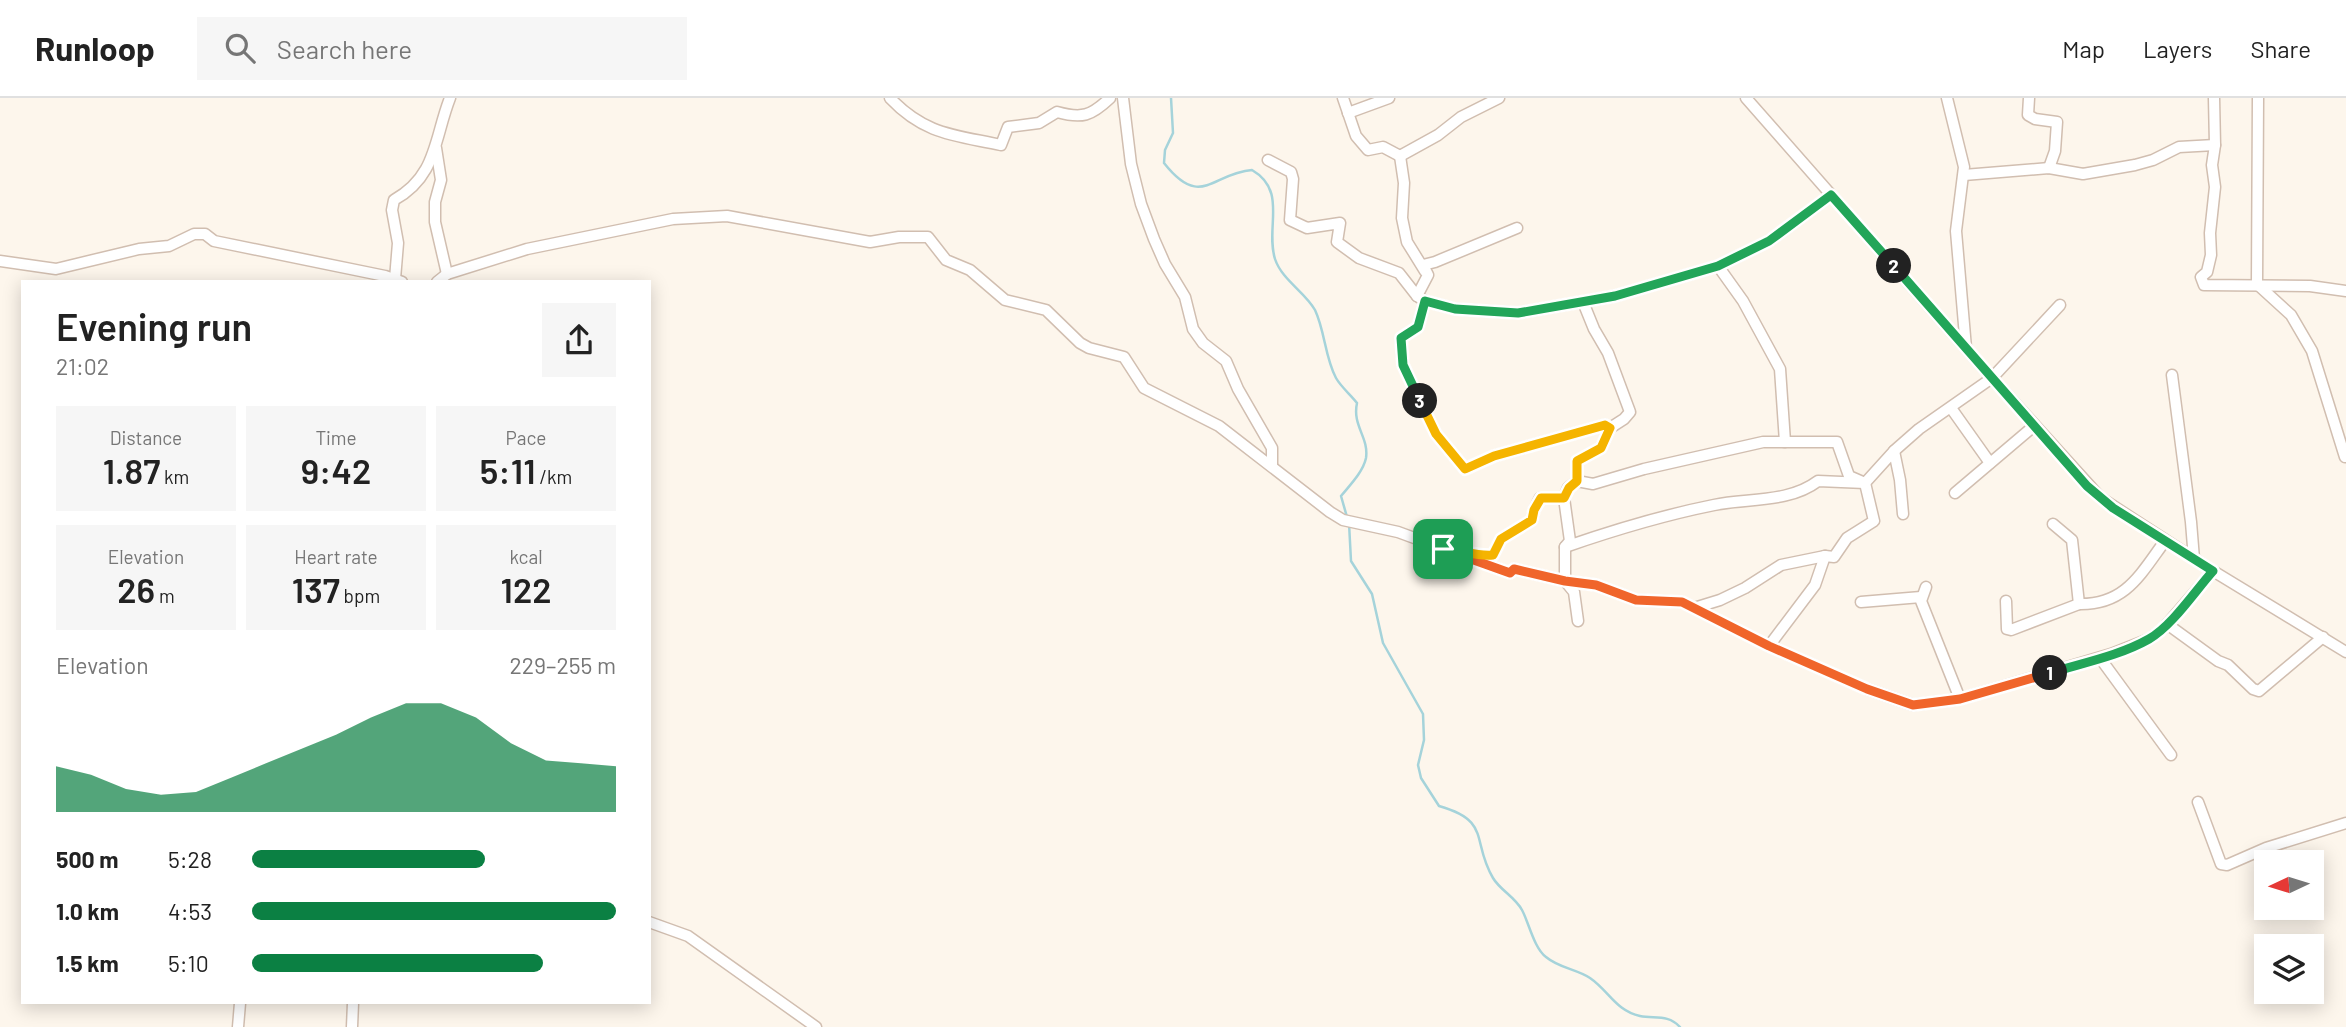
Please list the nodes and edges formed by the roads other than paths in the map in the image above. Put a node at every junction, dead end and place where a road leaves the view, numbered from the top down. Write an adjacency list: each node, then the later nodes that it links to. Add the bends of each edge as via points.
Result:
1 (450, 98): 15 (street)
2 (890, 98): 3 (street, via 909,117 954,137 1002,145 1008,127 1039,123 1057,112 1071,118 1099,108)
3 (1110, 98)
4 (1123, 98): 44 (street, via 1131,164 1154,239 1185,296 1194,329 1203,343 1226,361 1272,448)
5 (1343, 98): 13 (street)
6 (1389, 98): 13 (street)
7 (1499, 98): 16 (street)
8 (1746, 98): 20 (street)
9 (1947, 98): 19 (street)
10 (2029, 98): 18 (street, via 2028,115 2057,122)
11 (2214, 98): 14 (street)
12 (2259, 98): 29 (street)
13 (1348, 113): 16 (street, via 1356,136 1368,149 1383,147)
14 (2215, 145): 18 (street, via 2179,147 2153,160 2083,174); 29 (street, via 2211,255 2202,277 2204,285)
15 (436, 147): 24 (street, via 441,180 435,222); 27 (street, via 418,183 394,200)
16 (1400, 156): 25 (street, via 1407,242)
17 (1268, 160): 31 (street, via 1290,172 1293,179 1290,220 1307,228 1340,223 1337,242 1359,258 1399,273)
18 (2049, 168): 19 (street)
19 (1964, 175): 34 (street, via 1956,232)
20 (1831, 195): 23 (street, via 1769,241); 34 (street)
21 (1517, 228): 25 (street, via 1423,265)
22 (0, 261): 26 (street, via 56,269 205,234 214,242)
23 (1718, 266): 32 (street); 40 (street, via 1780,369)
24 (447, 274): 28 (street); 44 (street, via 527,249 673,219 727,216 870,242 928,237 946,260 970,270 1005,300 1046,310 1080,343 1124,357 1144,388 1219,426)
25 (1428, 275): 31 (street)
26 (393, 280)
27 (398, 280)
28 (440, 280)
29 (2257, 285): 30 (street); 42 (street, via 2291,316 2312,351)
30 (2346, 291)
31 (1421, 298): 32 (street, via 1455,309 1518,313); 39 (street, via 1418,327 1401,338 1403,365 1436,434 1465,469 1494,456 1605,425)
32 (1583, 302): 39 (street, via 1628,404 1628,415)
33 (2060, 305): 36 (street)
34 (1966, 348): 36 (street)
35 (2172, 375): 55 (street)
36 (1992, 378): 37 (street); 38 (street)
37 (1951, 408): 41 (street); 43 (street)
38 (2034, 426): 43 (street); 51 (street, via 2101,498)
39 (1610, 428): 45 (street, via 1601,448 1577,461)
40 (1786, 442): 45 (street, via 1763,442 1593,484); 46 (street, via 1837,442 1849,476)
41 (1895, 451): 46 (street); 49 (street)
42 (2345, 457)
43 (1990, 463): 47 (street)
44 (1272, 466): 53 (street, via 1343,520 1398,532)
45 (1577, 481): 48 (street)
46 (1866, 483): 52 (street, via 1818,481 1772,499 1663,516); 54 (street, via 1874,522 1847,538 1834,557)
47 (1955, 493)
48 (1564, 498): 52 (street, via 1570,541); 53 (street, via 1541,498 1532,520 1501,539 1493,555)
49 (1903, 514)
50 (2053, 524): 62 (street, via 2072,540)
51 (2165, 541): 55 (street); 62 (street, via 2131,587)
52 (1565, 547): 57 (street)
53 (1443, 549): 57 (street, via 1510,573 1514,569)
54 (1825, 556): 63 (street, via 1781,565 1745,588); 67 (street, via 1815,585)
55 (2194, 559): 56 (street)
56 (2213, 571): 65 (street); 66 (street)
57 (1565, 581): 63 (street, via 1596,585 1636,600 1682,602); 64 (street, via 1574,592)
58 (1926, 587): 59 (street)
59 (1920, 597): 61 (street); 70 (street)
60 (2006, 601): 62 (street, via 2007,629 2011,630)
61 (1861, 602)
62 (2079, 604)
63 (1694, 608): 67 (street)
64 (1578, 621)
65 (2167, 624): 66 (street, via 2259,691); 69 (street, via 2149,639)
66 (2323, 638): 68 (street)
67 (1769, 646): 70 (street, via 1913,705)
68 (2346, 652)
69 (2100, 657): 70 (street); 71 (street)
70 (1960, 699)
71 (2171, 755)
72 (2198, 802): 73 (street, via 2221,864 2227,865)
73 (2346, 823)
74 (651, 923): 79 (street, via 688,936)
75 (240, 1004): 77 (street)
76 (353, 1004): 78 (street)
77 (238, 1027)
78 (352, 1027)
79 (816, 1027)

